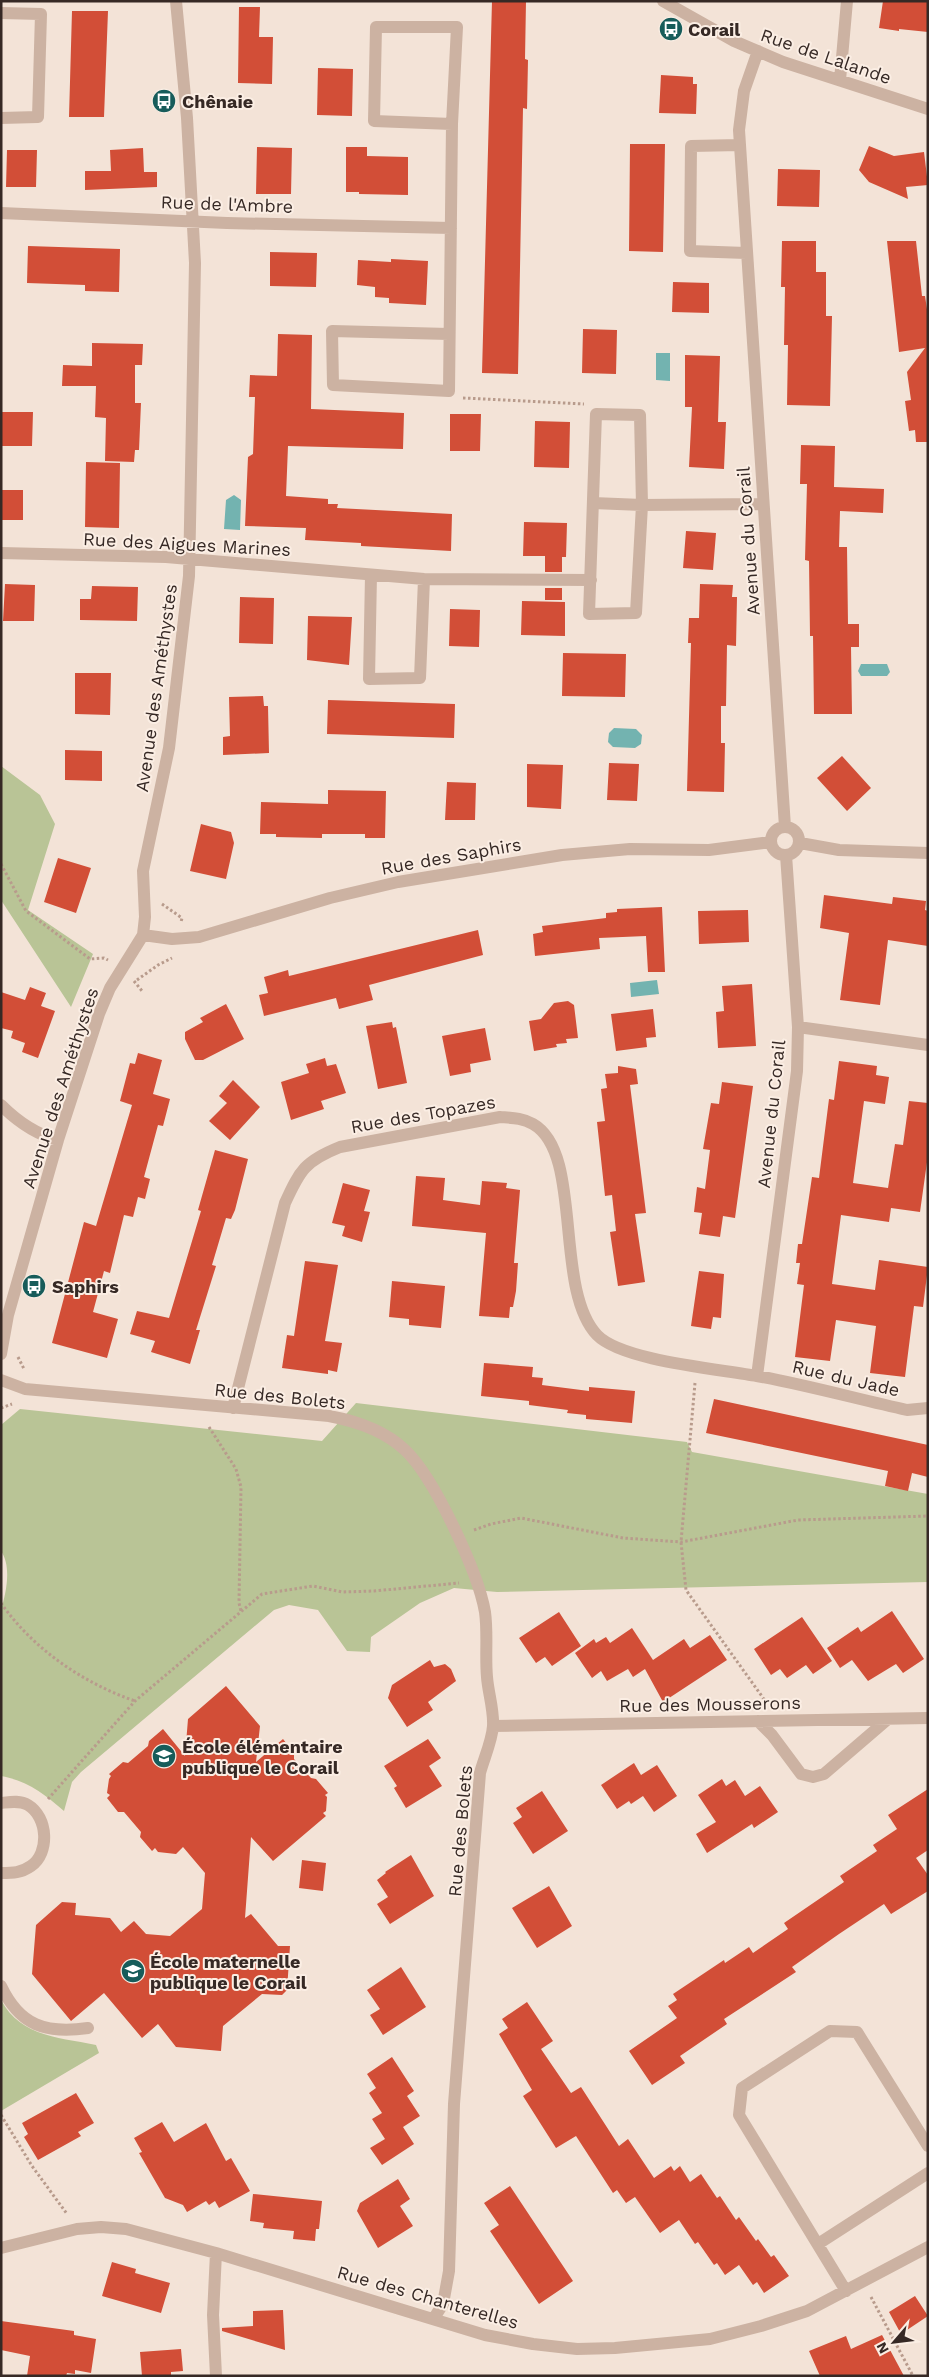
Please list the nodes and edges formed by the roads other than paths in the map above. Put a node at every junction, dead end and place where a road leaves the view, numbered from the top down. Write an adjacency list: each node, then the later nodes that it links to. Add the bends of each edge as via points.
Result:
1 (176, 1): 12 (street, Avenue des Améthystes)
2 (663, 1): 5 (street, Rue de Lalande)
3 (847, 1): 6 (street)
4 (1, 13): 8 (street, via 41,14 38,117)
5 (758, 51): 6 (street, Rue de Lalande); 10 (street, Avenue du Corail, via 740,106)
6 (840, 80): 7 (street, Rue de Lalande)
7 (928, 109)
8 (1, 118)
9 (452, 124): 9 (street, via 457,27 376,27 374,120); 13 (street)
10 (740, 145): 14 (street, Avenue du Corail); 14 (street, via 691,146 690,251)
11 (1, 213): 12 (street, Rue de l'Ambre)
12 (193, 221): 13 (street, Rue de l'Ambre); 20 (street, Avenue des Améthystes)
13 (451, 228): 15 (street)
14 (746, 253): 17 (street, Avenue du Corail)
15 (449, 334): 15 (street, via 449,391 333,385 332,331)
16 (593, 503): 18 (street); 18 (street, via 596,414 640,416); 23 (street)
17 (763, 504): 18 (street); 24 (street, Avenue du Corail)
18 (642, 505): 23 (street, via 636,613 589,614)
19 (1, 554): 20 (street, Rue des Aigues Marines)
20 (189, 558): 21 (street, Rue des Aigues Marines); 29 (street, Avenue des Améthystes, via 169,748 143,870)
21 (370, 575): 22 (street, Rue des Aigues Marines); 22 (street, via 369,678 420,678)
22 (424, 579): 23 (street, Rue des Aigues Marines)
23 (591, 580)
24 (785, 826): 25 (street, via 776,831); 26 (street, via 796,831)
25 (771, 842): 28 (street, via 777,852); 29 (street, Rue des Saphirs, via 709,850 630,848 562,855 448,872 330,898 218,934 178,939)
26 (800, 843): 27 (street, via 839,850); 28 (street, via 795,852)
27 (928, 853)
28 (786, 855): 30 (street, Avenue du Corail)
29 (143, 935): 33 (street, Avenue des Améthystes, via 110,988 99,1014)
30 (798, 1027): 31 (street); 35 (street, Avenue du Corail, via 797,1071)
31 (928, 1044)
32 (1, 1105): 33 (street, via 38,1134)
33 (58, 1140): 34 (street, Avenue des Améthystes, via 8,1315)
34 (1, 1354)
35 (757, 1376): 37 (street, Rue des Topazes, via 627,1352 611,1346 597,1335 579,1302 555,1150 534,1125 517,1118 500,1117 340,1147 315,1157 298,1175 285,1203); 38 (street, Rue du Jade, via 908,1410)
36 (1, 1380): 37 (street, Rue des Bolets, via 25,1389)
37 (233, 1408): 42 (street, Rue des Bolets, via 351,1420 386,1436 418,1466 436,1493 479,1589 487,1634 487,1675)
38 (928, 1408)
39 (928, 1718): 40 (street, Rue des Mousserons)
40 (888, 1719): 41 (street, Rue des Mousserons); 41 (street, via 824,1774 813,1777 801,1774)
41 (758, 1721): 42 (street, Rue des Mousserons)
42 (493, 1726): 54 (street, Rue des Bolets, via 480,1773 454,2104 449,2271 443,2304)
43 (1, 1803): 44 (street, via 28,1805 36,1813 45,1839 33,1865 19,1873)
44 (1, 1872)
45 (1, 1986): 46 (street, via 16,2011 36,2026 66,2031)
46 (88, 2028)
47 (928, 2146): 49 (street, via 857,2032 830,2030 742,2088 739,2115)
48 (928, 2173): 49 (street)
49 (818, 2244): 53 (street)
50 (928, 2247): 53 (street, Rue des Chanterelles)
51 (1, 2248): 52 (street, Rue des Chanterelles, via 77,2229 102,2227 126,2229)
52 (216, 2253): 54 (street, Rue des Chanterelles); 55 (street, via 213,2315)
53 (846, 2291): 54 (street, Rue des Chanterelles, via 807,2311 752,2328 710,2338 615,2348 577,2349 533,2344 485,2335)
54 (434, 2318)
55 (216, 2376)

